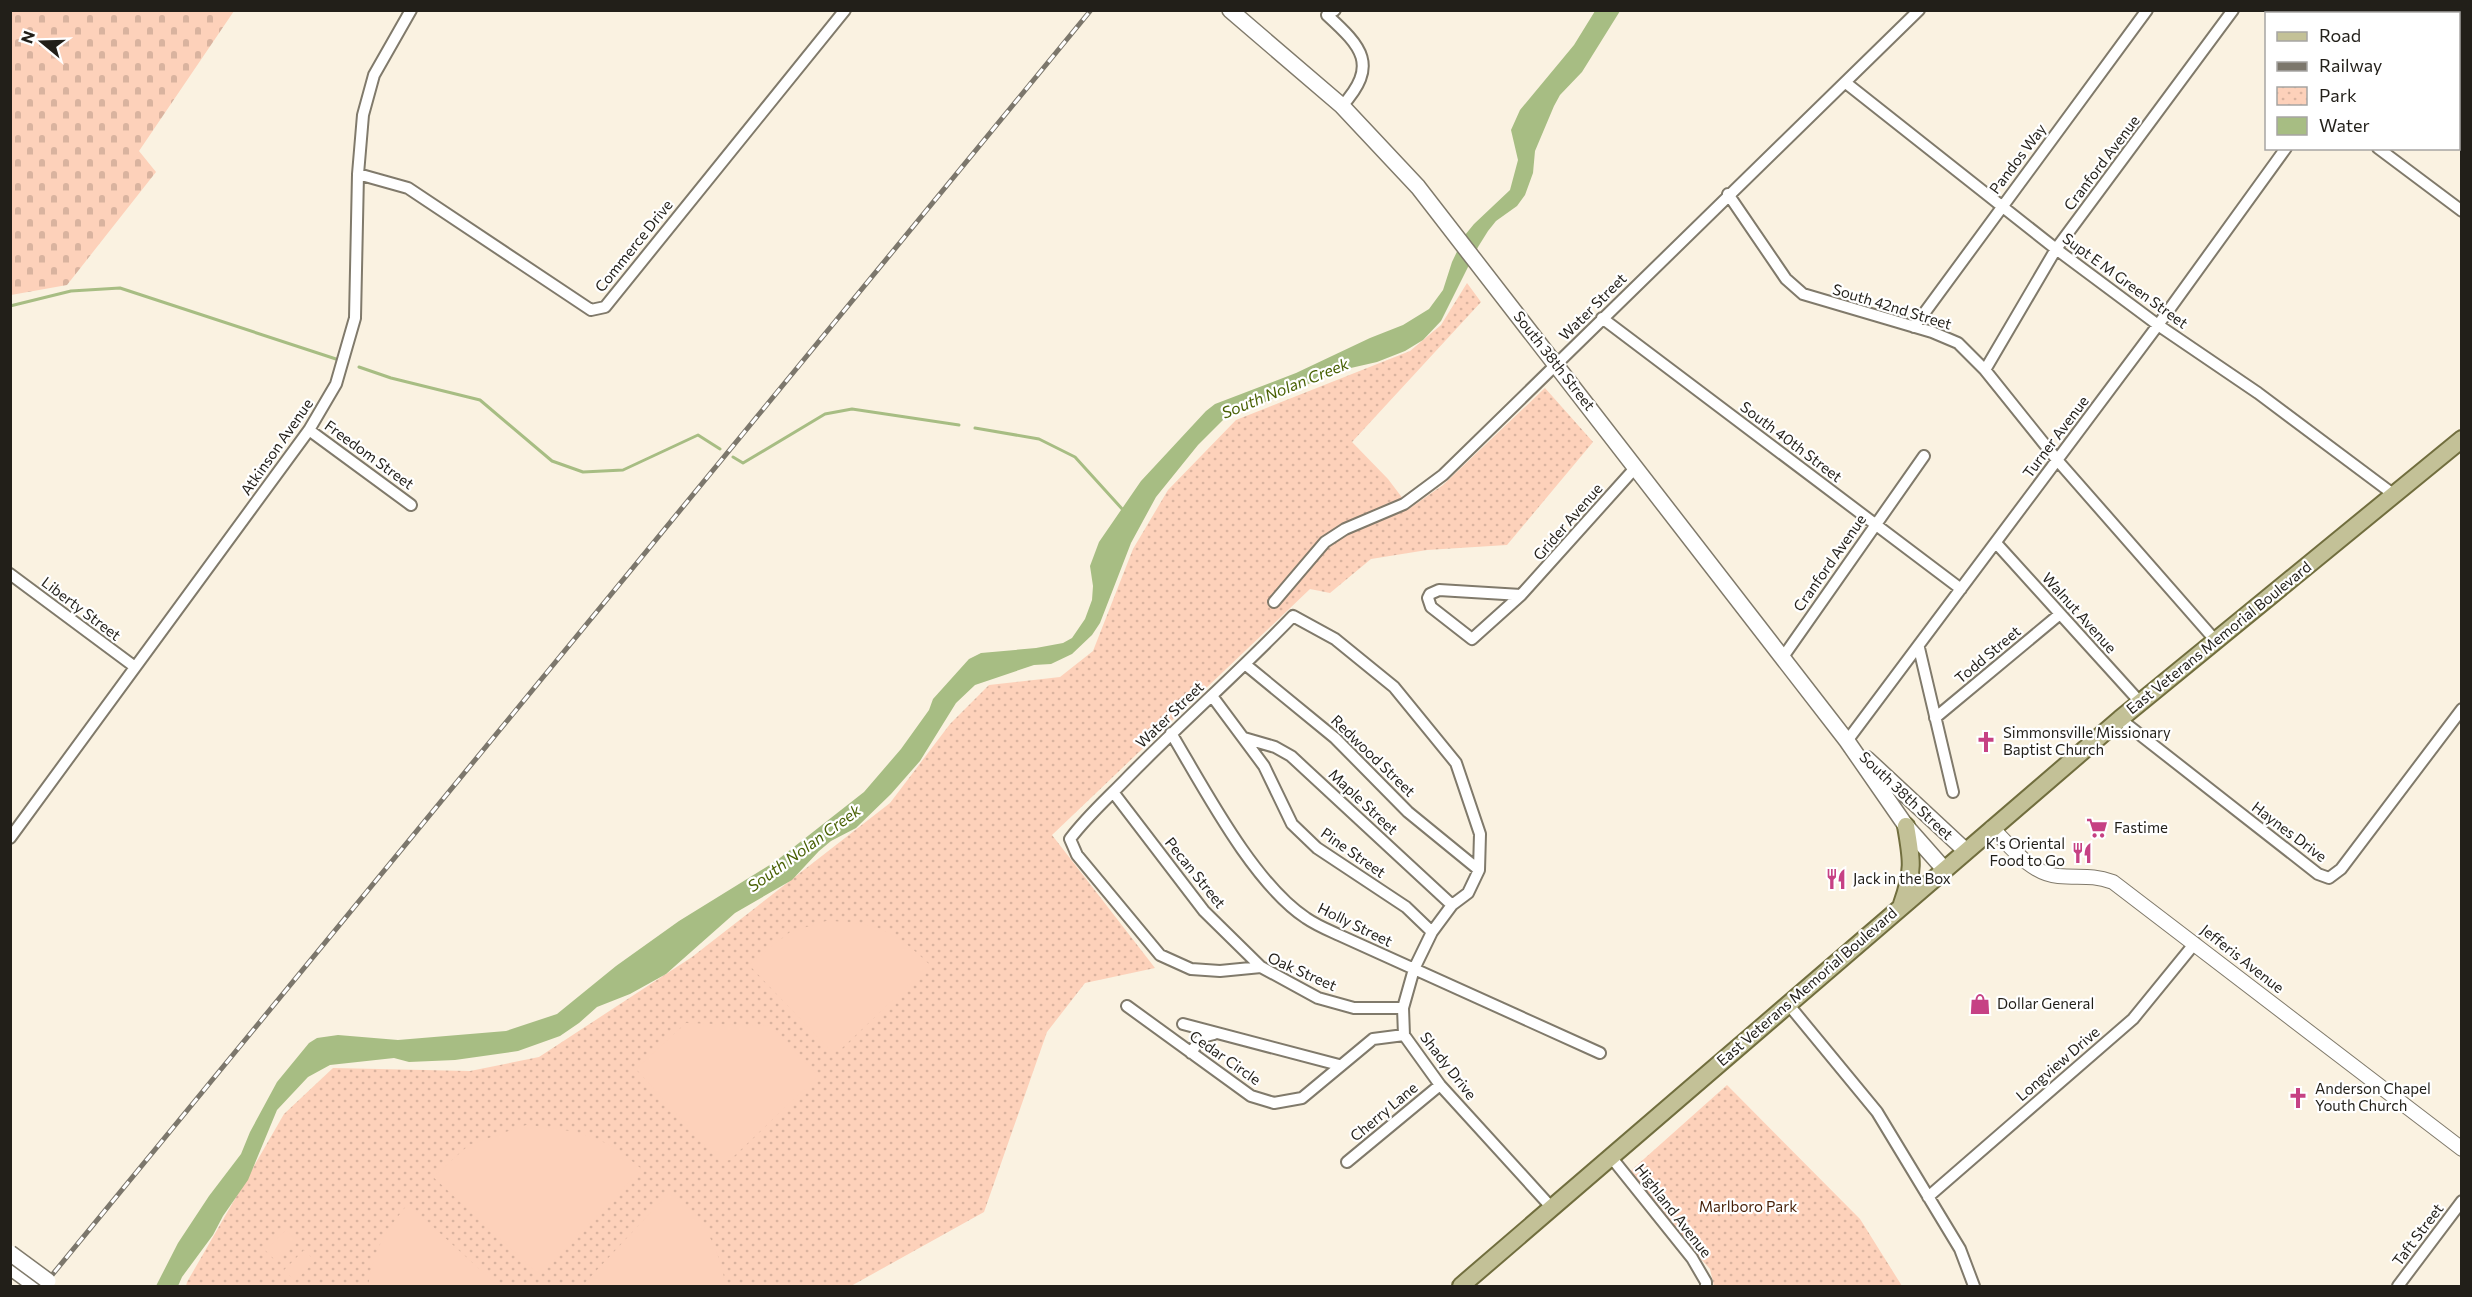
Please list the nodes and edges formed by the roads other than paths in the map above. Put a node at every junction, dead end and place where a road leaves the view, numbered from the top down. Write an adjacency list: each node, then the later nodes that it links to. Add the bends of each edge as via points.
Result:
1 (411, 10): 12 (street, Atkinson Avenue, via 375,75 363,116)
2 (845, 10): 12 (street, Commerce Drive, via 605,307 591,310 408,188)
3 (1230, 10): 9 (main road, South 38th Street)
4 (1919, 10): 8 (street, Water Street)
5 (2147, 10): 14 (street, Pandos Way)
6 (2233, 10): 16 (street, Cranford Avenue)
7 (1328, 12): 9 (street, via 1352,38 1362,58 1359,83)
8 (1846, 83): 13 (street, Water Street); 14 (street, Supt E M Green Street)
9 (1342, 106): 20 (main road, South 38th Street, via 1446,220)
10 (2285, 150): 18 (street, Turner Avenue)
11 (2381, 150): 15 (street)
12 (358, 174): 22 (street, Atkinson Avenue, via 355,318 336,384)
13 (1728, 194): 17 (street, Water Street); 19 (street, South 42nd Street, via 1786,279 1803,294)
14 (2002, 207): 16 (street, Supt E M Green Street); 19 (street, Pandos Way)
15 (2462, 211)
16 (2056, 249): 18 (street, Supt E M Green Street); 21 (street, Cranford Avenue)
17 (1602, 318): 20 (street, Water Street); 29 (street, South 40th Street)
18 (2158, 325): 25 (street, Turner Avenue); 27 (street, Supt E M Green Street, via 2258,393)
19 (1914, 327): 21 (street, South 42nd Street, via 1958,343)
20 (1556, 364): 26 (main road, South 38th Street); 34 (street, Water Street, via 1423,492 1325,542)
21 (1985, 370): 25 (street, South 42nd Street)
22 (309, 430): 28 (street, Freedom Street); 40 (street, Atkinson Avenue)
23 (2462, 440): 27 (main road, East Veterans Memorial Boulevard)
24 (1924, 456): 29 (street, Cranford Avenue)
25 (2058, 461): 30 (street, Turner Avenue); 36 (street, South 42nd Street)
26 (1636, 467): 33 (street, Grider Avenue); 38 (main road, South 38th Street)
27 (2393, 494): 36 (main road, East Veterans Memorial Boulevard)
28 (411, 505)
29 (1875, 525): 32 (street, South 40th Street); 38 (street, Cranford Avenue)
30 (1996, 543): 32 (street, Turner Avenue); 35 (street, Walnut Avenue)
31 (10, 574): 40 (street, Liberty Street)
32 (1962, 589): 37 (street, Turner Avenue)
33 (1521, 595): 33 (street, Grider Avenue, via 1472,639 1431,607 1428,598 1439,590)
34 (1274, 602)
35 (2060, 614): 42 (street, Walnut Avenue); 44 (street, Todd Street)
36 (2215, 640): 42 (main road, East Veterans Memorial Boulevard)
37 (1919, 648): 44 (street); 48 (street, Turner Avenue)
38 (1782, 657): 48 (main road, South 38th Street)
39 (1246, 665): 41 (street, Water Street); 57 (street, Redwood Street, via 1335,738 1408,812); 57 (street, Water Street, via 1293,616 1335,639 1394,687 1456,763 1480,834)
40 (135, 667): 53 (street, Atkinson Avenue)
41 (1212, 696): 46 (street, Water Street); 47 (street, Pine Street)
42 (2140, 702): 45 (main road, East Veterans Memorial Boulevard)
43 (2462, 709): 45 (street, Haynes Drive, via 2341,869 2328,878)
44 (1935, 718): 50 (street)
45 (2120, 719): 52 (main road, East Veterans Memorial Boulevard)
46 (1171, 733): 49 (street, Water Street); 63 (street, Holly Street, via 1266,881 1305,917)
47 (1244, 738): 58 (street, Maple Street, via 1291,756); 60 (street, Pine Street, via 1264,766 1292,824 1317,848 1406,907)
48 (1847, 741): 51 (main road, South 38th Street); 55 (main road, South 38th Street)
49 (1113, 792): 54 (street, Water Street); 62 (street, Pecan Street, via 1204,911)
50 (1953, 792)
51 (1906, 826): 56 (main road, South 38th Street); 59 (main road, via 1913,862)
52 (1992, 828): 55 (main road, East Veterans Memorial Boulevard); 61 (street, Jefferis Avenue, via 2041,872 2095,876 2113,882)
53 (10, 838)
54 (1070, 839): 62 (street, Oak Street, via 1077,855 1160,955 1191,969)
55 (1966, 851): 56 (main road, East Veterans Memorial Boulevard)
56 (1944, 869): 59 (main road, East Veterans Memorial Boulevard)
57 (1479, 870): 58 (street, Shady Drive, via 1467,892)
58 (1452, 905): 60 (street, Shady Drive)
59 (1901, 906): 64 (main road, East Veterans Memorial Boulevard)
60 (1432, 932): 63 (street, Shady Drive)
61 (2195, 943): 74 (street, Jefferis Avenue); 77 (street, Longview Drive, via 2133,1019)
62 (1261, 967): 66 (street, Oak Street, via 1318,998 1354,1008)
63 (1414, 969): 66 (street, Shady Drive); 71 (street, Holly Street)
64 (1788, 1004): 75 (main road, East Veterans Memorial Boulevard); 77 (street, via 1877,1112)
65 (1127, 1006): 70 (street, Cedar Circle)
66 (1403, 1008): 69 (street, Shady Drive)
67 (1183, 1024): 68 (street)
68 (1217, 1033): 70 (street, via 1205,1035); 72 (street)
69 (1404, 1035): 72 (street, Cedar Circle, via 1373,1039); 73 (street, Shady Drive)
70 (1191, 1053): 72 (street, Cedar Circle, via 1251,1096 1274,1103 1302,1098)
71 (1600, 1053)
72 (1339, 1065)
73 (1440, 1085): 76 (street, Cherry Lane); 79 (street, Shady Drive)
74 (2462, 1149)
75 (1611, 1157): 79 (main road, East Veterans Memorial Boulevard); 84 (street, Highland Avenue, via 1692,1258)
76 (1347, 1162)
77 (1928, 1197): 85 (street, via 1960,1249)
78 (2462, 1201): 86 (street, Taft Street)
79 (1552, 1208): 83 (main road, East Veterans Memorial Boulevard)
80 (10, 1253): 82 (main road, bridge)
81 (10, 1267): 82 (main road)
82 (46, 1285)
83 (1461, 1287)
84 (1706, 1287)
85 (1974, 1287)
86 (2398, 1287)

